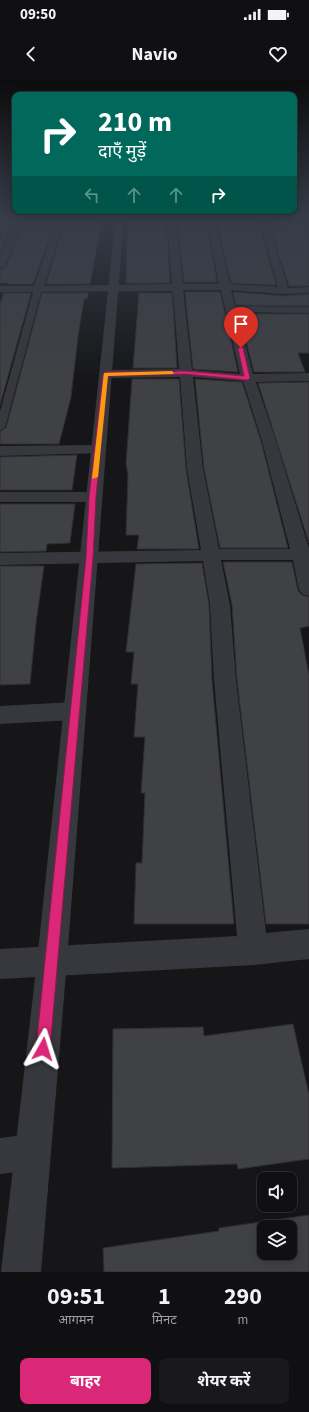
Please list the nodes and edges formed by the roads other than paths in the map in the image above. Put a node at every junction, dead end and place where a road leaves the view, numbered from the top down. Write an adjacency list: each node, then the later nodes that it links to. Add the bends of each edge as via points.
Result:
1 (44, 271): 8 (street)
2 (115, 271): 9 (street)
3 (176, 271): 10 (street)
4 (222, 271): 6 (street)
5 (278, 271): 12 (street)
6 (226, 288): 10 (street); 12 (street); 13 (street)
7 (0, 289): 8 (street)
8 (38, 289): 9 (street); 19 (lane)
9 (113, 289): 10 (street); 16 (street)
10 (177, 289): 15 (street)
11 (309, 290): 12 (street)
12 (284, 291)
13 (231, 309): 14 (street); 18 (street)
14 (309, 310)
15 (185, 373): 16 (street); 18 (street); 24 (street, via 195,469)
16 (106, 374): 20 (street)
17 (309, 377): 18 (street)
18 (248, 378): 25 (street)
19 (0, 428)
20 (97, 450): 21 (street); 23 (street)
21 (0, 451)
22 (0, 497): 23 (street)
23 (93, 497): 26 (street)
24 (211, 554): 25 (street); 26 (street); 32 (street, via 220,605 225,680)
25 (305, 554): 28 (street)
26 (90, 558): 27 (street); 29 (street)
27 (0, 560)
28 (309, 590)
29 (74, 712): 30 (street); 33 (street)
30 (0, 715)
31 (309, 944): 32 (street)
32 (253, 950): 33 (street)
33 (52, 961): 34 (street); 35 (street)
34 (0, 964)
35 (16, 1154): 36 (street)
36 (21, 1272)

